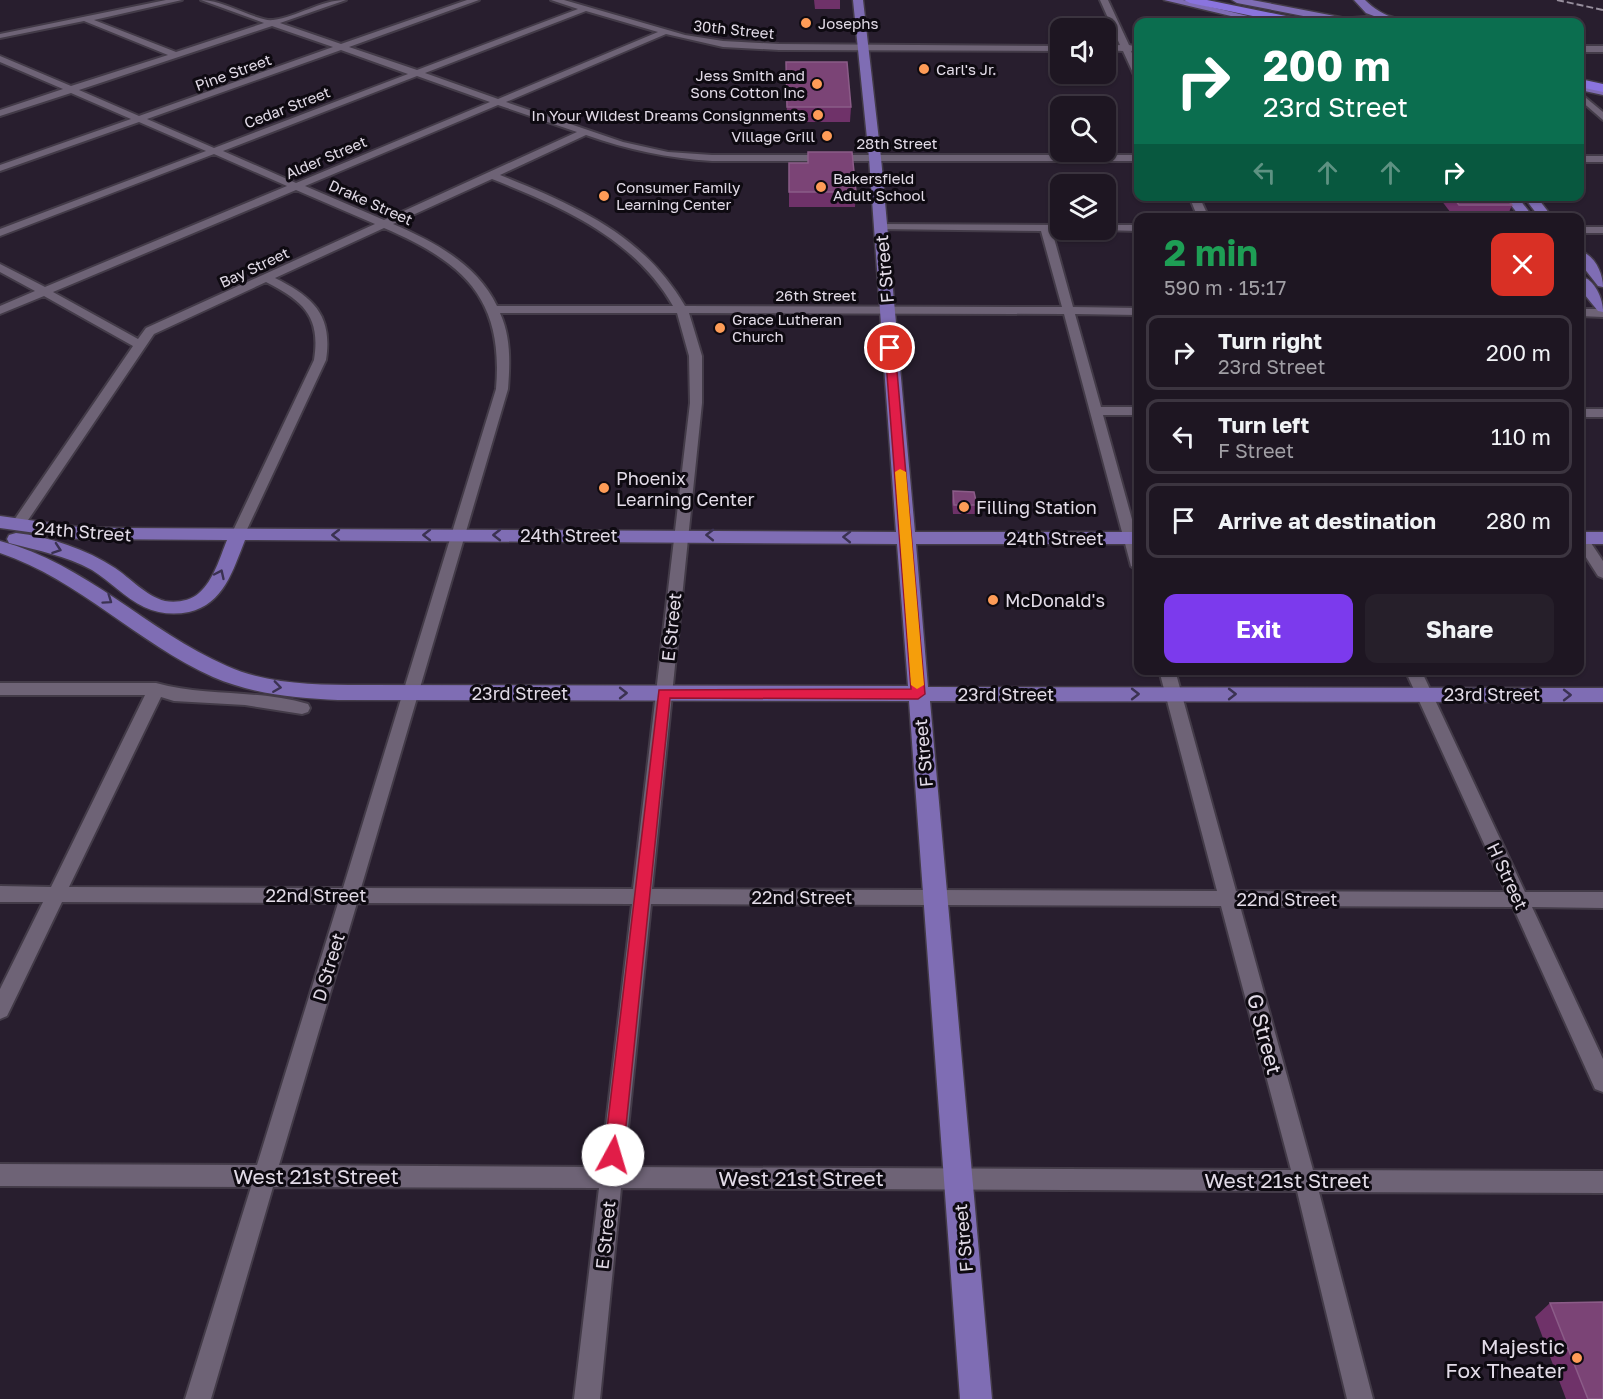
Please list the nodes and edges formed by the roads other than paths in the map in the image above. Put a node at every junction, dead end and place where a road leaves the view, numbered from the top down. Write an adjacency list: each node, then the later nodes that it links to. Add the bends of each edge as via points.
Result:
1 (178, 0): 21 (street)
2 (206, 0): 22 (street, 28th Street)
3 (342, 0): 22 (street)
4 (475, 0): 25 (street, Pine Street)
5 (555, 0): 14 (street, 30th Street)
6 (858, 0): 26 (main road, F Street)
7 (1104, 0): 29 (street)
8 (1169, 0): 15 (main road)
9 (1190, 0): 16 (highway)
10 (1210, 0): 17 (highway)
11 (1237, 0): 18 (main road)
12 (1347, 0): 19 (main road, via 1356,14)
13 (1359, 0): 20 (main road, via 1375,14)
14 (585, 9): 23 (street, 30th Street); 37 (street, Cedar Street)
15 (1272, 18)
16 (1273, 18)
17 (1274, 18)
18 (1329, 18)
19 (1349, 18)
20 (1388, 18)
21 (84, 19): 24 (street); 33 (street)
22 (272, 23): 25 (street, 28th Street); 33 (street)
23 (665, 32): 26 (street, 30th Street, via 746,46); 47 (street, Alder Street)
24 (0, 36)
25 (342, 47): 37 (street, 28th Street); 50 (street, Pine Street)
26 (863, 48): 27 (street, 30th Street); 53 (main road, F Street)
27 (1050, 48)
28 (1116, 48): 29 (street)
29 (1126, 48): 30 (street); 35 (street)
30 (1134, 48)
31 (1584, 49): 32 (street)
32 (1603, 49)
33 (176, 55): 42 (street)
34 (0, 59): 42 (street, Drake Street)
35 (1134, 66)
36 (1584, 73): 38 (highway)
37 (417, 74): 47 (street, 28th Street); 52 (street, Cedar Street)
38 (1603, 77)
39 (1584, 79): 40 (highway)
40 (1603, 83)
41 (1584, 86): 43 (highway)
42 (71, 89): 48 (street); 50 (street, Drake Street)
43 (1603, 90)
44 (1584, 99): 45 (street)
45 (1603, 100)
46 (1584, 101): 49 (street)
47 (498, 102): 51 (street, 28th Street); 59 (street, Alder Street)
48 (0, 113)
49 (1603, 117)
50 (140, 119): 52 (street, Drake Street); 57 (street, Pine Street)
51 (586, 132): 53 (street, 28th Street, via 634,148 689,157); 58 (street, Bay Street)
52 (215, 151): 59 (street, Drake Street); 72 (street, Cedar Street)
53 (875, 158): 54 (street, 28th Street); 65 (main road, F Street)
54 (1134, 159)
55 (1584, 159): 56 (street)
56 (1603, 159)
57 (0, 168)
58 (491, 176): 64 (street, Bay Street); 82 (street, E Street, via 569,207 609,230 657,272)
59 (297, 186): 64 (street, Drake Street); 78 (street, Alder Street)
60 (1514, 201): 62 (main road)
61 (1533, 201): 63 (main road)
62 (1524, 213)
63 (1543, 213)
64 (385, 224): 75 (street, Bay Street); 80 (street, Drake Street, via 451,259 475,281)
65 (880, 227): 66 (street); 83 (main road, F Street)
66 (1046, 228): 67 (street); 84 (street)
67 (1050, 228)
68 (1116, 228): 69 (street)
69 (1134, 228)
70 (1584, 230): 71 (street)
71 (1603, 230)
72 (0, 233)
73 (1584, 260): 76 (main road)
74 (0, 267): 78 (street)
75 (266, 278): 88 (street, Bay Street, via 150,331); 95 (street, via 308,304 320,322 323,347)
76 (1603, 283)
77 (1584, 285): 79 (main road)
78 (44, 291): 81 (street, Alder Street); 88 (street)
79 (1603, 308)
80 (494, 309): 82 (street, 26th Street); 94 (street, Drake Street, via 505,347 502,389)
81 (0, 310)
82 (682, 310): 83 (street, 26th Street); 96 (street, E Street, via 694,345 698,387)
83 (887, 310): 84 (street, 26th Street); 99 (main road, F Street)
84 (1070, 310): 85 (street, 26th Street); 89 (street)
85 (1134, 311)
86 (1584, 313): 87 (street)
87 (1603, 313)
88 (140, 345): 93 (street, Bay Street)
89 (1096, 411): 90 (street); 97 (street)
90 (1134, 411)
91 (1584, 413): 92 (street)
92 (1603, 413)
93 (8, 524): 95 (main road, 24th Street, via 79,533)
94 (459, 534): 95 (main road, 24th Street, one-way to 95); 96 (main road, 24th Street, one-way to 94); 110 (street, D Street)
95 (238, 535): 98 (main road, one-way to 95, via 26,540 73,554 101,567 156,606 178,608 209,594)
96 (682, 535): 99 (main road, 24th Street, one-way to 96); 111 (street, E Street)
97 (1134, 535)
98 (0, 538)
99 (906, 538): 100 (main road, 24th Street); 112 (main road, F Street)
100 (1134, 538)
101 (1584, 538): 102 (main road)
102 (1603, 538)
103 (1584, 544): 105 (street)
104 (0, 547): 110 (main road, 24th Street, one-way to 110, via 62,571 183,651 245,681 303,690)
105 (1603, 573)
106 (1168, 675): 113 (street, G Street)
107 (1415, 675): 114 (street, H Street)
108 (0, 689): 109 (street)
109 (156, 689): 116 (street, via 174,695 245,699); 118 (street)
110 (409, 693): 111 (main road, 23rd Street, one-way to 111); 119 (street, D Street)
111 (664, 694): 112 (main road, 23rd Street); 120 (street, E Street)
112 (918, 694): 113 (main road, 23rd Street, one-way to 113); 121 (main road, F Street)
113 (1173, 694): 114 (main road, 23rd Street, one-way to 114); 122 (street, G Street)
114 (1424, 694): 115 (main road, 23rd Street, one-way to 115); 123 (street, H Street)
115 (1603, 695)
116 (302, 708)
117 (0, 894): 118 (street, 22nd Street)
118 (57, 894): 119 (street, 22nd Street); 125 (street)
119 (349, 895): 120 (street, 22nd Street); 128 (street, D Street)
120 (642, 896): 121 (street, 22nd Street); 129 (street, E Street)
121 (935, 897): 122 (street, 22nd Street); 130 (main road, F Street)
122 (1228, 898): 123 (street, 22nd Street); 131 (street, G Street)
123 (1518, 899): 124 (street, 22nd Street); 126 (street, H Street)
124 (1603, 900)
125 (0, 1010)
126 (1603, 1082)
127 (0, 1175): 128 (street, West 21st Street)
128 (265, 1176): 129 (street, West 21st Street); 133 (street, D Street)
129 (611, 1178): 130 (street, West 21st Street); 134 (street, E Street)
130 (958, 1179): 131 (street, West 21st Street); 135 (main road, F Street)
131 (1305, 1180): 132 (street, West 21st Street); 136 (street, G Street)
132 (1603, 1182)
133 (198, 1399)
134 (587, 1399)
135 (976, 1399)
136 (1360, 1399)

